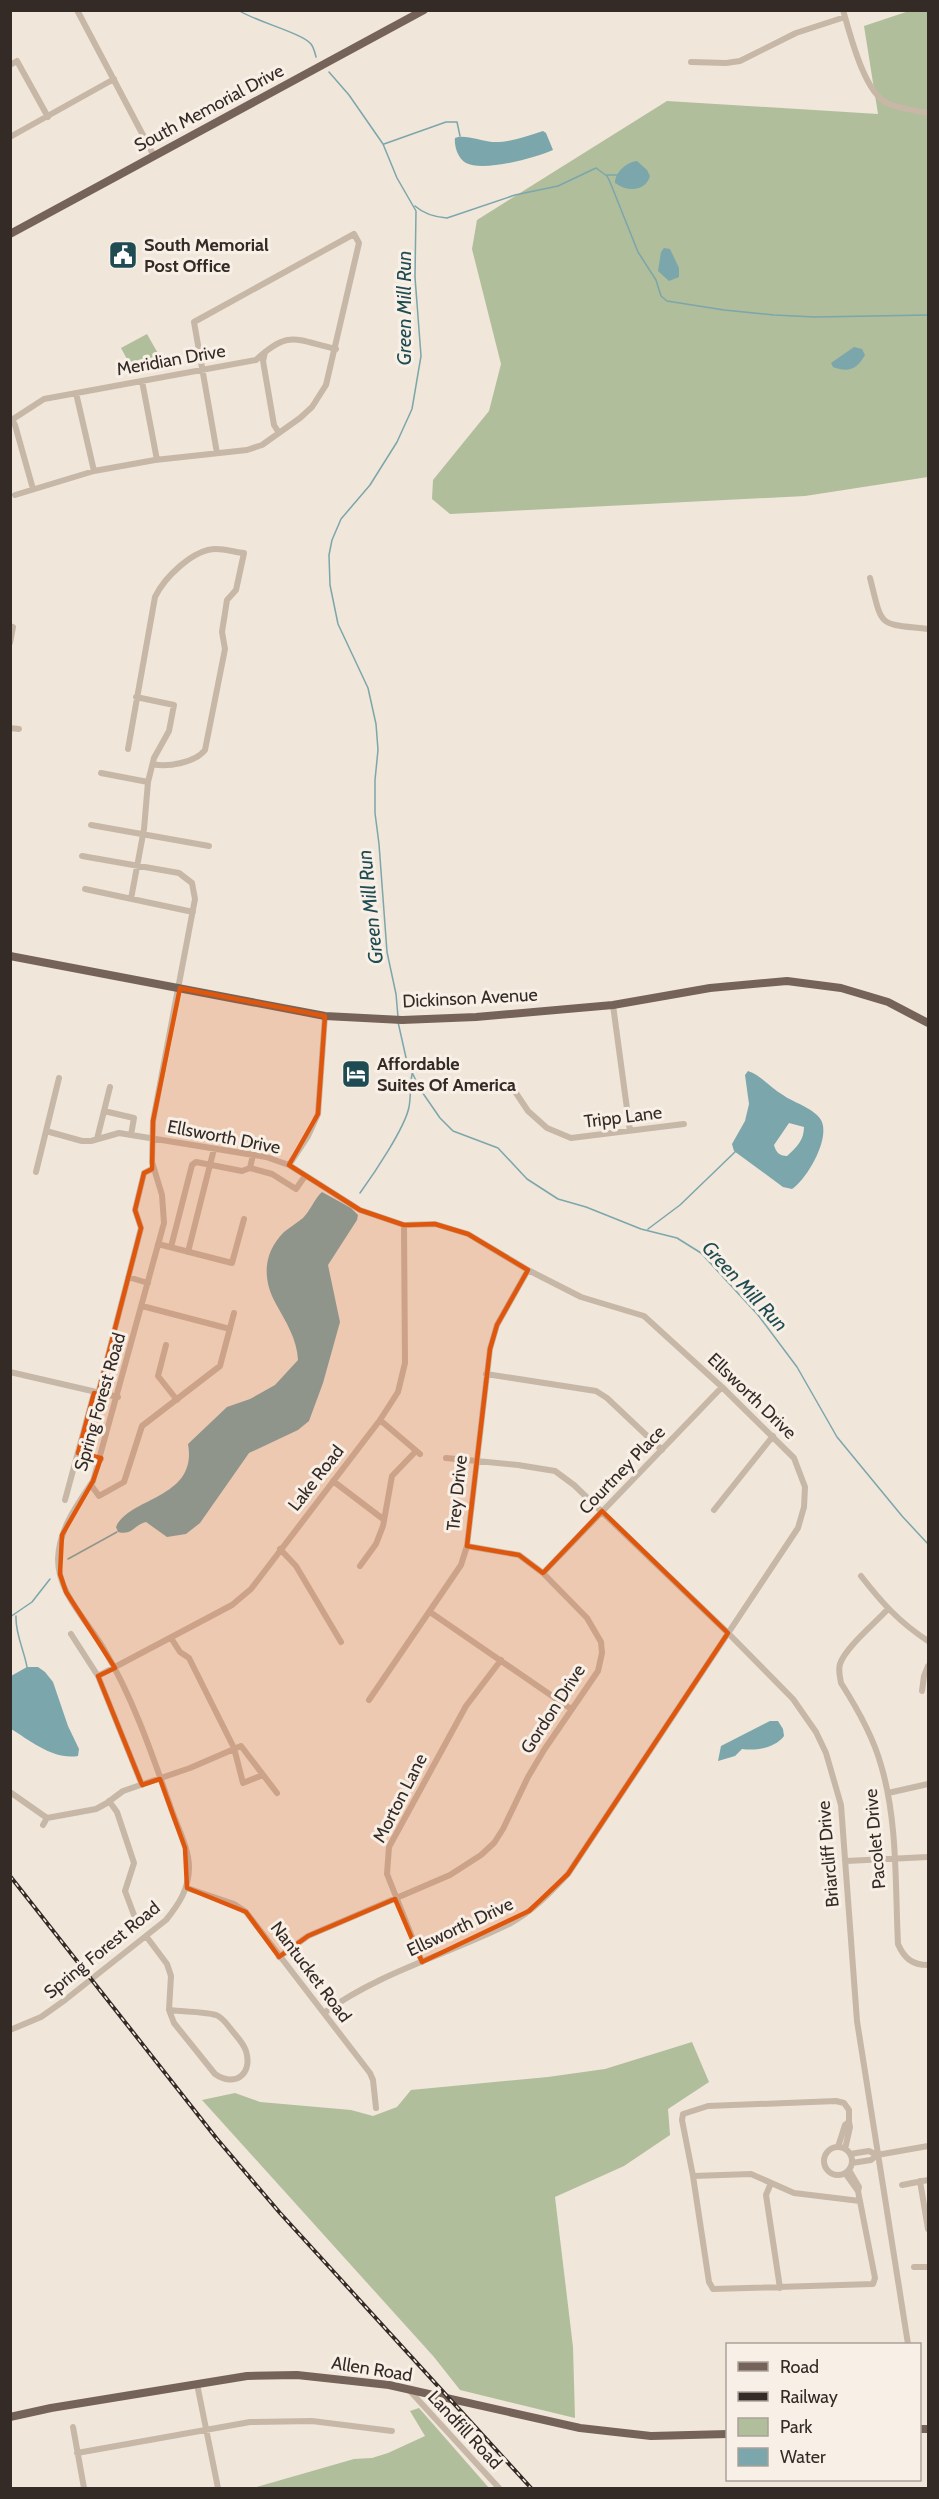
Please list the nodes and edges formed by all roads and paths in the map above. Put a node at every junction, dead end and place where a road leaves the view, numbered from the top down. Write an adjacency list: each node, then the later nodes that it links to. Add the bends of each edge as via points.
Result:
1 (77, 10): 6 (street)
2 (424, 10): 10 (main road, South Memorial Drive)
3 (844, 14): 4 (street, via 740,61); 7 (street, via 865,75 880,99)
4 (691, 62)
5 (10, 65): 8 (street, via 17,61)
6 (114, 79): 8 (street); 10 (street)
7 (928, 113)
8 (48, 117): 9 (street)
9 (10, 137)
10 (154, 156): 11 (main road, South Memorial Drive)
11 (10, 234)
12 (336, 349): 13 (street, Meridian Drive, via 287,338); 14 (street, via 358,243 354,234 194,322); 18 (street, via 326,385 312,407)
13 (265, 352): 14 (street, Meridian Drive, via 256,360); 18 (street, via 263,361 274,425)
14 (202, 370): 15 (street, Meridian Drive); 19 (street)
15 (142, 381): 16 (street, Meridian Drive); 20 (street)
16 (76, 393): 17 (street, Meridian Drive, via 44,399); 21 (street)
17 (11, 420): 22 (street)
18 (279, 433): 19 (street, via 247,450)
19 (217, 453): 20 (street)
20 (157, 460): 21 (street)
21 (94, 471): 22 (street)
22 (33, 489): 23 (street)
23 (15, 495)
24 (870, 578): 26 (street, via 879,617 891,626)
25 (10, 626): 27 (street)
26 (928, 629)
27 (10, 643)
28 (136, 698): 31 (street); 32 (street, via 174,705 169,731); 32 (street, via 159,588 183,562 214,549 244,553 236,590 227,600 222,632 225,649 205,750 200,757)
29 (10, 729): 30 (street)
30 (19, 729)
31 (128, 749)
32 (153, 765): 34 (street)
33 (101, 773): 34 (street)
34 (148, 782): 36 (street)
35 (91, 825): 36 (street)
36 (143, 835): 37 (street); 39 (street)
37 (209, 846)
38 (82, 856): 39 (street)
39 (137, 866): 41 (street); 42 (street, Spring Forest Road, via 179,873 192,883)
40 (85, 889): 41 (street)
41 (131, 899): 42 (street)
42 (193, 912): 44 (street, Spring Forest Road)
43 (10, 956): 44 (main road, Dickinson Avenue)
44 (180, 988): 46 (main road, Dickinson Avenue); 56 (street, Spring Forest Road)
45 (613, 1005): 46 (main road, Dickinson Avenue, via 476,1017); 47 (main road, Dickinson Avenue, via 710,988 787,981 860,993 888,1002); 54 (street)
46 (325, 1016): 61 (street, via 318,1114)
47 (928, 1023)
48 (59, 1078): 53 (street)
49 (110, 1088): 51 (street)
50 (514, 1089): 54 (street, Tripp Lane, via 528,1111 547,1128 571,1138)
51 (104, 1111): 55 (street, via 134,1118); 57 (street)
52 (684, 1124): 54 (street, Tripp Lane)
53 (46, 1131): 57 (street, Ellsworth Drive, via 82,1141); 64 (street)
54 (630, 1131)
55 (131, 1135): 56 (street, Ellsworth Drive); 57 (street, Ellsworth Drive, via 119,1133)
56 (152, 1138): 58 (street, Ellsworth Drive); 62 (street, Spring Forest Road)
57 (97, 1140)
58 (214, 1149): 59 (street, Ellsworth Drive); 60 (street)
59 (253, 1155): 61 (street, Ellsworth Drive); 63 (street)
60 (210, 1165): 63 (street, via 242,1171); 69 (street, via 192,1165); 70 (street)
61 (288, 1165): 65 (street, Ellsworth Drive)
62 (153, 1168): 68 (street, Spring Forest Road, via 162,1195 164,1224); 72 (street, via 144,1173 135,1210 141,1228)
63 (250, 1168): 65 (street, via 272,1174 296,1189)
64 (36, 1172)
65 (305, 1176): 67 (street, Ellsworth Drive, via 360,1210)
66 (244, 1219): 70 (street, via 232,1263)
67 (404, 1225): 71 (street, Ellsworth Drive, via 435,1224 468,1234); 84 (street, Lake Road, via 405,1363 398,1392)
68 (158, 1244): 69 (street); 73 (street, Spring Forest Road)
69 (171, 1247): 70 (street)
70 (188, 1252)
71 (528, 1270): 79 (street, Trey Drive, via 496,1325); 80 (street, Ellsworth Drive, via 580,1297 644,1316)
72 (128, 1278): 73 (street); 81 (street)
73 (148, 1283): 74 (street, Spring Forest Road)
74 (142, 1306): 76 (street); 82 (street, Spring Forest Road)
75 (234, 1313): 76 (street)
76 (230, 1329): 83 (street, via 220,1366)
77 (166, 1345): 83 (street, via 158,1376)
78 (10, 1372): 81 (street)
79 (486, 1374): 86 (street, via 596,1391); 90 (street, Trey Drive)
80 (722, 1387): 85 (street, Ellsworth Drive); 86 (street, Courtney Place)
81 (96, 1393): 82 (street); 87 (street)
82 (118, 1397): 88 (street, Spring Forest Road)
83 (177, 1400): 92 (street, via 139,1431 124,1482 99,1496)
84 (380, 1420): 91 (street, Lake Road); 96 (street, via 418,1452 393,1476)
85 (773, 1436): 94 (street); 104 (street, Ellsworth Drive, via 794,1458 805,1487 804,1506 798,1528)
86 (662, 1450): 95 (street, Courtney Place)
87 (78, 1453): 88 (street); 93 (street)
88 (100, 1458): 92 (street, Spring Forest Road)
89 (446, 1458): 90 (street, Briarcliff Drive)
90 (475, 1462): 95 (street, Briarcliff Drive, via 555,1471); 97 (street, Trey Drive)
91 (333, 1481): 96 (street); 98 (street, Lake Road)
92 (91, 1485): 111 (street, Spring Forest Road, via 62,1534 58,1561 66,1592)
93 (65, 1500)
94 (714, 1510)
95 (602, 1511): 100 (street, Courtney Place); 104 (street, Briarcliff Drive)
96 (383, 1520): 99 (street, via 376,1544)
97 (467, 1546): 100 (street, Gordon Drive, via 519,1555); 103 (street, Trey Drive, via 461,1565)
98 (280, 1549): 106 (street, Lake Road, via 251,1588 232,1605); 108 (street, via 296,1566)
99 (360, 1566)
100 (543, 1573): 115 (street, Gordon Drive, via 587,1618 601,1642 598,1671)
101 (861, 1576): 102 (street)
102 (887, 1610): 107 (street); 122 (street, Pacolet Drive, via 846,1654 839,1674 874,1744)
103 (430, 1612): 109 (street); 114 (street, Trey Drive)
104 (728, 1633): 129 (street, Briarcliff Drive, via 793,1699 816,1732 834,1772); 135 (street, Ellsworth Drive, via 568,1874 510,1924)
105 (71, 1634): 112 (street)
106 (171, 1638): 111 (street, Lake Road); 116 (street, via 189,1658)
107 (928, 1641)
108 (341, 1642)
109 (501, 1660): 115 (street); 131 (street, Morton Lane, via 466,1706 395,1832 387,1862)
110 (928, 1666): 113 (street)
111 (115, 1668): 112 (street, Lake Road); 118 (street, Spring Forest Road)
112 (98, 1676): 120 (street)
113 (922, 1691)
114 (369, 1700)
115 (571, 1709): 131 (street, Gordon Drive, via 528,1777 494,1843 450,1875)
116 (234, 1748): 117 (street, via 241,1746); 117 (street, via 243,1784); 118 (street)
117 (263, 1775): 123 (street)
118 (160, 1779): 120 (street); 130 (street, Spring Forest Road, via 185,1848 189,1866)
119 (928, 1784): 122 (street)
120 (142, 1785): 124 (street)
121 (10, 1792): 125 (street)
122 (888, 1792): 128 (street, Pacolet Drive)
123 (277, 1793)
124 (109, 1801): 125 (street, via 96,1809); 132 (street, via 117,1812 134,1863 125,1891)
125 (47, 1818): 126 (street)
126 (42, 1825)
127 (928, 1857): 128 (street)
128 (894, 1858): 129 (street); 136 (street, Pacolet Drive, via 898,1944 911,1962)
129 (846, 1862): 144 (street, Briarcliff Drive, via 857,2021)
130 (187, 1888): 133 (street, Spring Forest Road, via 166,1920); 134 (street, Nantucket Road, via 246,1912)
131 (395, 1899): 134 (street, Gordon Drive, via 308,1936); 135 (street, Morton Lane)
132 (137, 1923)
133 (146, 1936): 137 (street, via 171,1976); 139 (street, Spring Forest Road, via 41,2017)
134 (279, 1957): 138 (street, Nantucket Road)
135 (422, 1962): 138 (street, Ellsworth Drive, via 361,1988)
136 (928, 1965)
137 (169, 2010): 137 (street, via 174,2023 215,2074 236,2080 242,2076 247,2054 223,2019)
138 (324, 2013): 140 (street, Nantucket Road, via 370,2073)
139 (10, 2030)
140 (376, 2108)
141 (928, 2146): 144 (street)
142 (842, 2148): 143 (street); 146 (street, via 827,2153 825,2165 833,2174); 147 (street, via 850,2127 849,2110 844,2103 699,2108 683,2114 682,2120)
143 (850, 2154): 144 (street, via 869,2151); 145 (street)
144 (877, 2155): 145 (street); 157 (street, Briarcliff Drive)
145 (852, 2163): 146 (street)
146 (847, 2172): 152 (street)
147 (693, 2176): 150 (street, via 751,2174); 156 (street, via 710,2286 717,2290)
148 (928, 2180): 149 (street)
149 (920, 2181): 151 (street); 153 (street)
150 (771, 2183): 152 (street, via 794,2193); 156 (street, via 766,2195)
151 (902, 2185)
152 (860, 2201): 156 (street, via 873,2284)
153 (928, 2229)
154 (914, 2267): 155 (street)
155 (928, 2267)
156 (780, 2288)
157 (908, 2343)
158 (197, 2384): 159 (main road, Allen Road, via 247,2376 297,2375 357,2380); 160 (main road, Allen Road); 162 (street)
159 (410, 2391): 164 (main road, Allen Road, via 580,2428 651,2436); 168 (street, Landfill Road)
160 (10, 2417)
161 (73, 2427): 165 (street)
162 (206, 2429): 163 (street, via 249,2422 312,2421); 165 (street); 167 (street)
163 (392, 2431)
164 (726, 2434)
165 (77, 2453): 166 (street)
166 (84, 2488)
167 (218, 2488)
168 (499, 2488)

